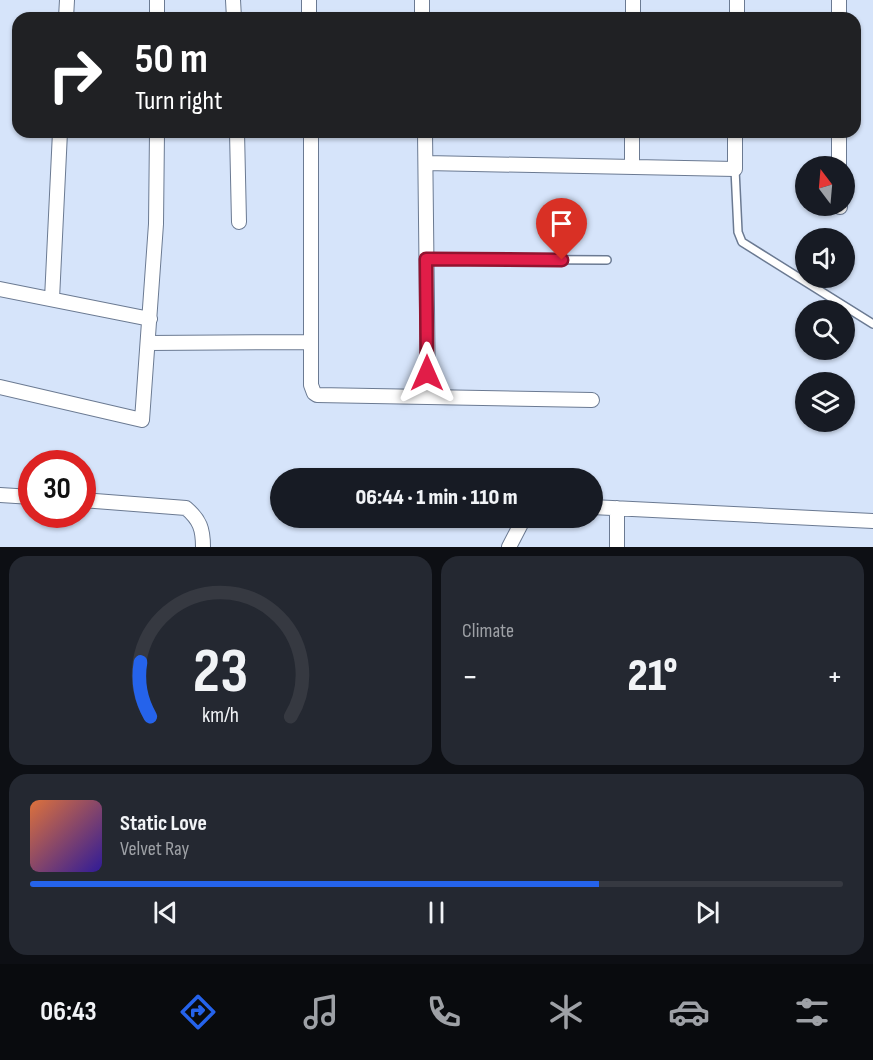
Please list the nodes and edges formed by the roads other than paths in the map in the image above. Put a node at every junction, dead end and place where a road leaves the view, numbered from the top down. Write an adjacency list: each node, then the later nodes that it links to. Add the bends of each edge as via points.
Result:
1 (60, 138): 17 (street)
2 (157, 138): 18 (street)
3 (237, 138): 13 (street)
4 (311, 138): 20 (street)
5 (425, 138): 10 (street)
6 (632, 138): 11 (street)
7 (735, 138): 12 (street)
8 (839, 138): 9 (street)
9 (839, 156)
10 (426, 163): 11 (street); 14 (street)
11 (632, 166): 12 (street)
12 (735, 169): 19 (lane, via 738,232 742,242)
13 (239, 222)
14 (426, 259): 15 (lane); 23 (street)
15 (607, 260)
16 (0, 289): 17 (street)
17 (52, 299): 18 (street)
18 (150, 319): 21 (street)
19 (873, 324)
20 (311, 342): 21 (street); 23 (street, via 311,385 317,395)
21 (148, 343): 22 (street, via 142,420)
22 (0, 387)
23 (428, 396): 24 (street)
24 (592, 400)
25 (0, 495): 26 (street)
26 (18, 496)
27 (96, 501): 32 (street, via 186,508 203,530)
28 (603, 507): 29 (street)
29 (617, 508): 30 (street); 34 (street)
30 (873, 521)
31 (519, 528): 33 (street)
32 (203, 547)
33 (509, 547)
34 (617, 547)

